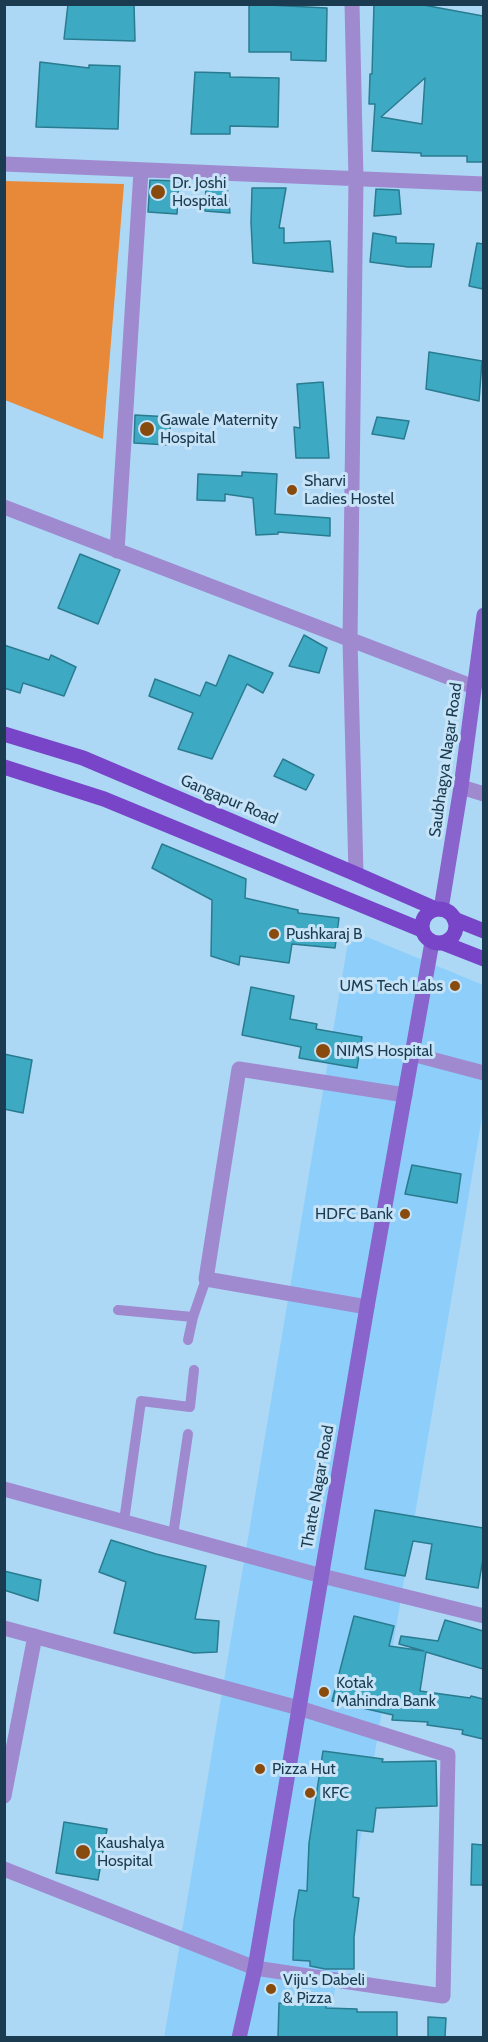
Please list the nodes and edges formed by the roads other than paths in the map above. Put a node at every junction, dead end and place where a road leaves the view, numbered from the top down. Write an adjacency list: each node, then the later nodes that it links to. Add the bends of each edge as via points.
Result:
1 (352, 4): 4 (street)
2 (4, 164): 3 (street)
3 (141, 171): 4 (street); 7 (street)
4 (356, 179): 5 (street); 9 (street)
5 (483, 184)
6 (4, 507): 7 (street)
7 (117, 551): 9 (street)
8 (483, 615): 10 (street, Saubhagya Nagar Road)
9 (350, 640): 10 (street); 15 (street)
10 (474, 687): 13 (street, Saubhagya Nagar Road)
11 (4, 734): 15 (main road, Gangapur Road, via 83,758)
12 (4, 767): 18 (main road, via 104,800)
13 (461, 787): 14 (street); 16 (street, Saubhagya Nagar Road)
14 (483, 794)
15 (356, 874): 16 (main road, Gangapur Road)
16 (438, 909): 17 (main road); 18 (main road, via 423,919)
17 (454, 920): 19 (main road); 20 (main road, via 455,931 449,940)
18 (422, 930): 20 (main road)
19 (483, 931)
20 (438, 942): 21 (main road); 22 (street, Thatte Nagar Road)
21 (483, 959)
22 (412, 1054): 23 (street); 24 (street, Thatte Nagar Road)
23 (483, 1073)
24 (405, 1095): 25 (street, via 239,1070); 26 (street, Thatte Nagar Road)
25 (206, 1279): 26 (street); 28 (lane)
26 (367, 1307): 35 (street, Thatte Nagar Road)
27 (118, 1310): 28 (lane)
28 (193, 1317): 29 (lane)
29 (188, 1340)
30 (194, 1370): 33 (lane, via 190,1407 141,1401)
31 (188, 1434): 34 (lane)
32 (4, 1489): 33 (street)
33 (124, 1521): 34 (street)
34 (173, 1535): 35 (street)
35 (322, 1576): 36 (street); 39 (street, Thatte Nagar Road)
36 (483, 1616)
37 (4, 1628): 38 (street)
38 (35, 1636): 39 (street); 40 (street)
39 (299, 1708): 42 (street, Thatte Nagar Road); 42 (street, via 448,1755 443,1996)
40 (4, 1796)
41 (4, 1869): 42 (street)
42 (255, 1968): 43 (street, Thatte Nagar Road)
43 (239, 2037)

